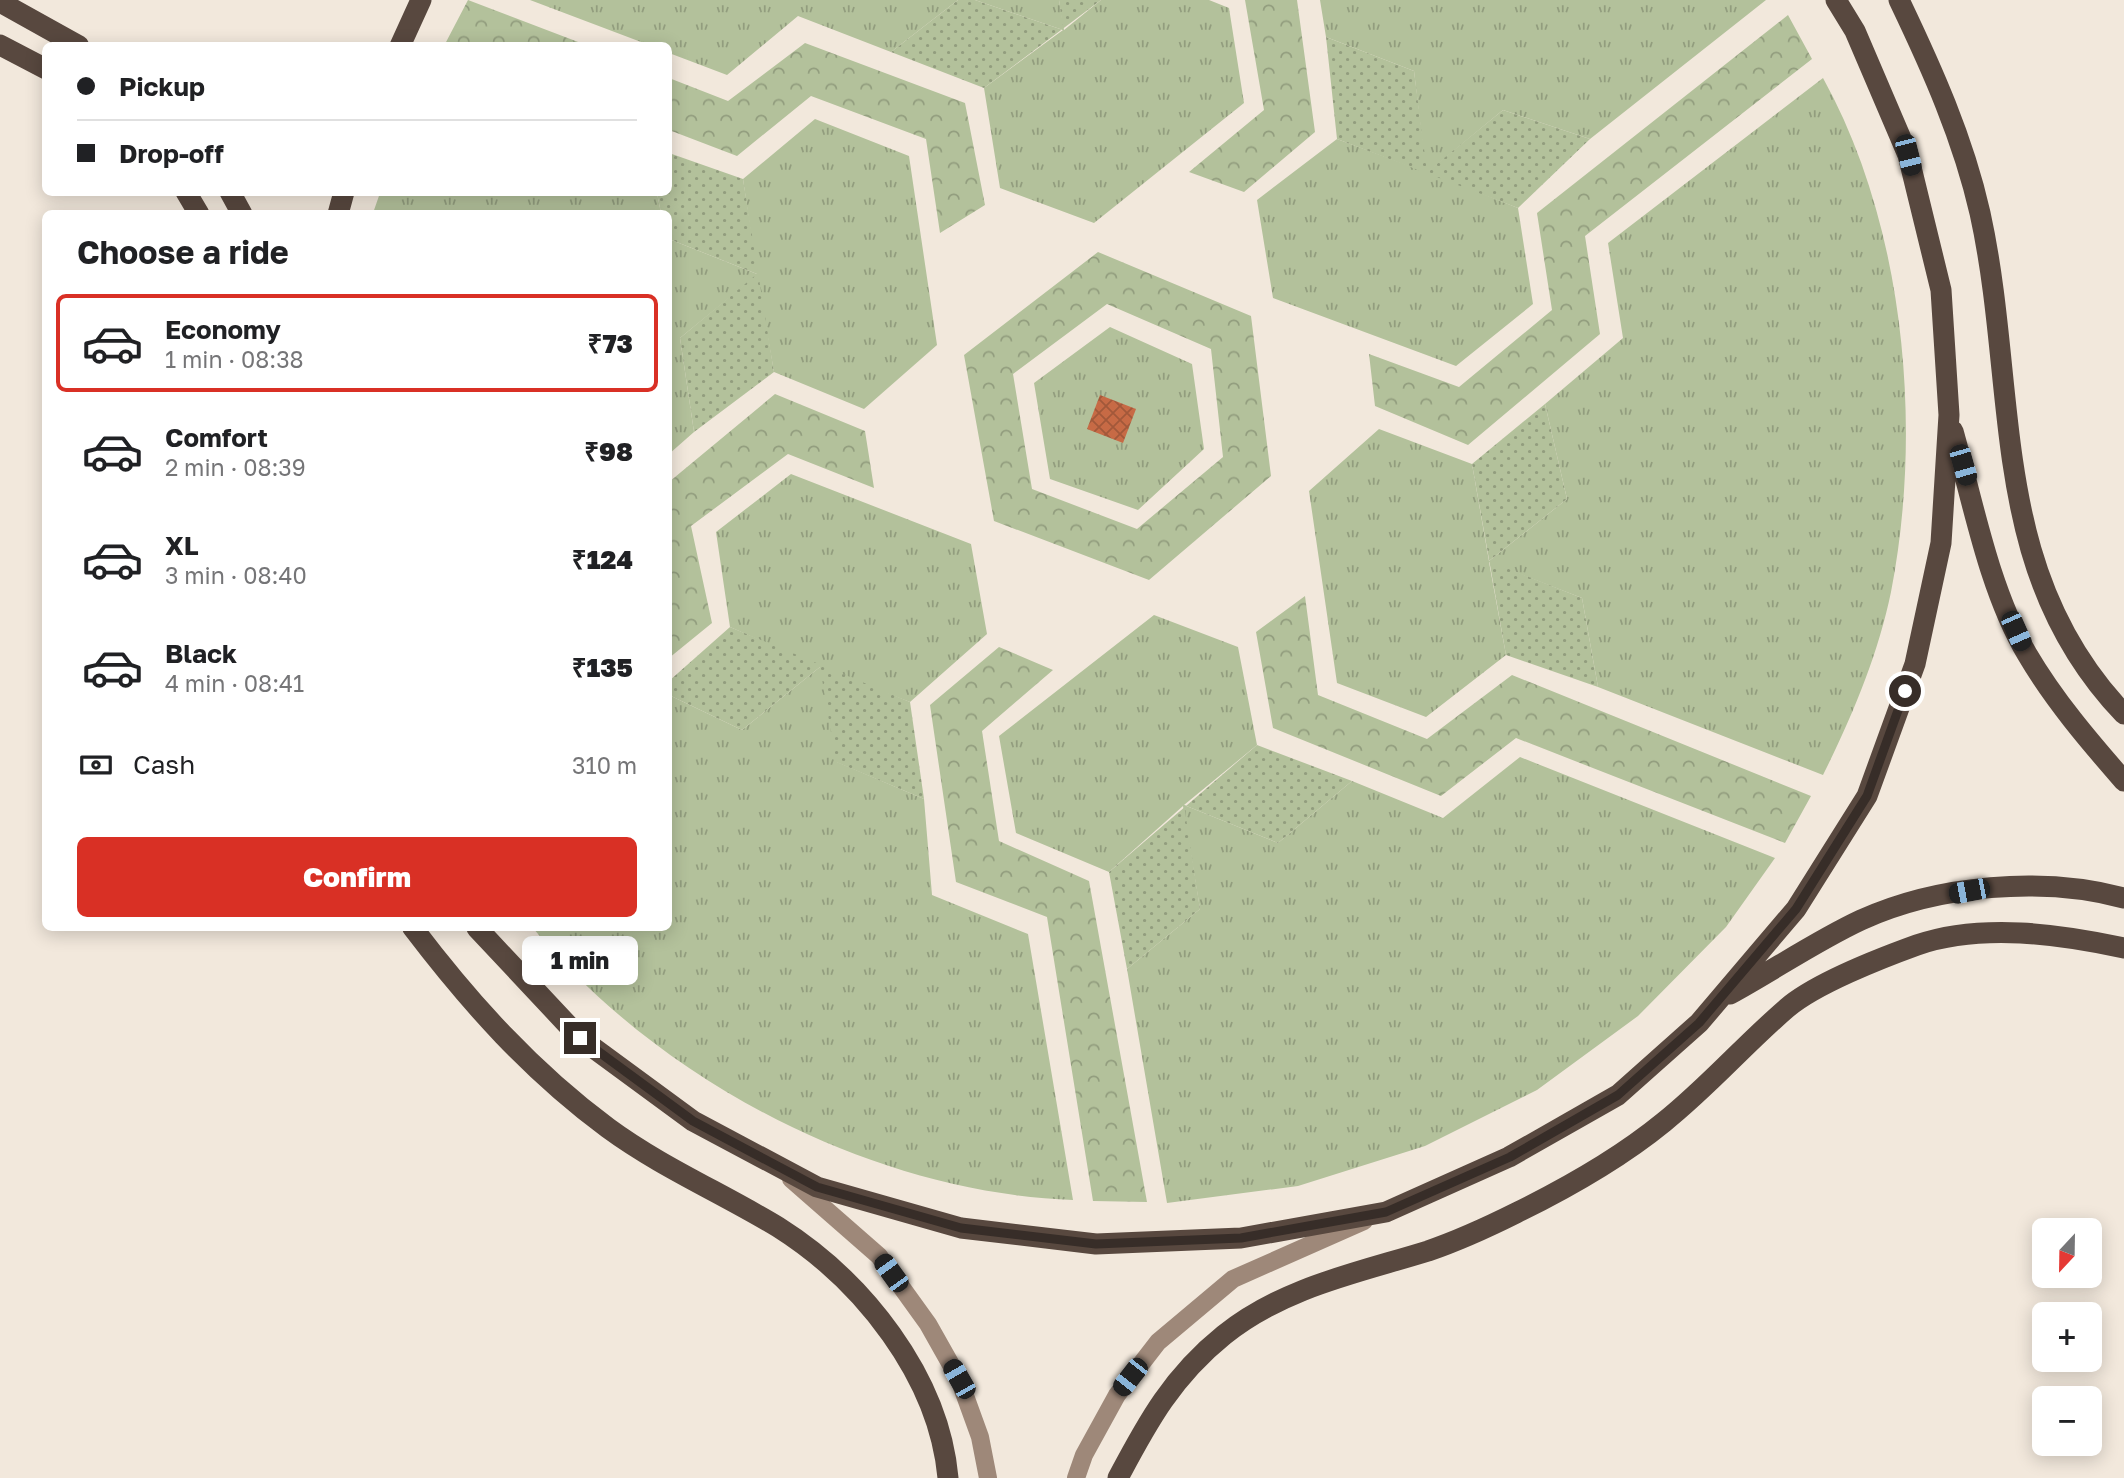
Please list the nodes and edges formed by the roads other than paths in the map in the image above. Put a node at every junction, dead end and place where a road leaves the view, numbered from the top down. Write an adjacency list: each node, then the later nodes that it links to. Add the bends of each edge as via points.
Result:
1 (421, 0): 6 (highway)
2 (1836, 0): 9 (highway, via 1855,31 1908,155 1941,290)
3 (1899, 0): 10 (highway, via 1952,121 1980,213 2012,475 2024,530 2062,628 2099,688)
4 (0, 2): 5 (highway)
5 (72, 42)
6 (402, 42)
7 (0, 45): 8 (highway)
8 (42, 67)
9 (1949, 415): 11 (highway, via 1998,590 2025,652 2071,720); 16 (highway, via 1941,543 1914,664 1867,796 1796,909)
10 (2124, 714)
11 (2124, 781)
12 (2124, 898): 16 (highway, via 2039,886 1969,891 1913,903 1862,920)
13 (415, 931): 19 (highway, via 495,1028 547,1079 609,1129 779,1228 827,1264 866,1304 907,1358 931,1410)
14 (480, 931): 17 (highway, via 580,1038 693,1121)
15 (2124, 948): 22 (highway, via 2061,934 1983,933 1921,944 1861,967 1790,1006 1663,1124 1595,1169 1516,1213 1430,1250 1339,1275 1277,1302 1226,1334 1180,1375 1148,1421)
16 (1718, 1001): 18 (highway, via 1618,1095 1510,1157)
17 (775, 1165): 18 (highway, via 817,1187 961,1228 1096,1244 1241,1238); 20 (street, via 879,1256 928,1324 959,1379 980,1437)
18 (1386, 1212): 21 (street, via 1233,1279 1158,1342 1117,1395)
19 (947, 1478)
20 (988, 1478)
21 (1076, 1478)
22 (1118, 1478)

